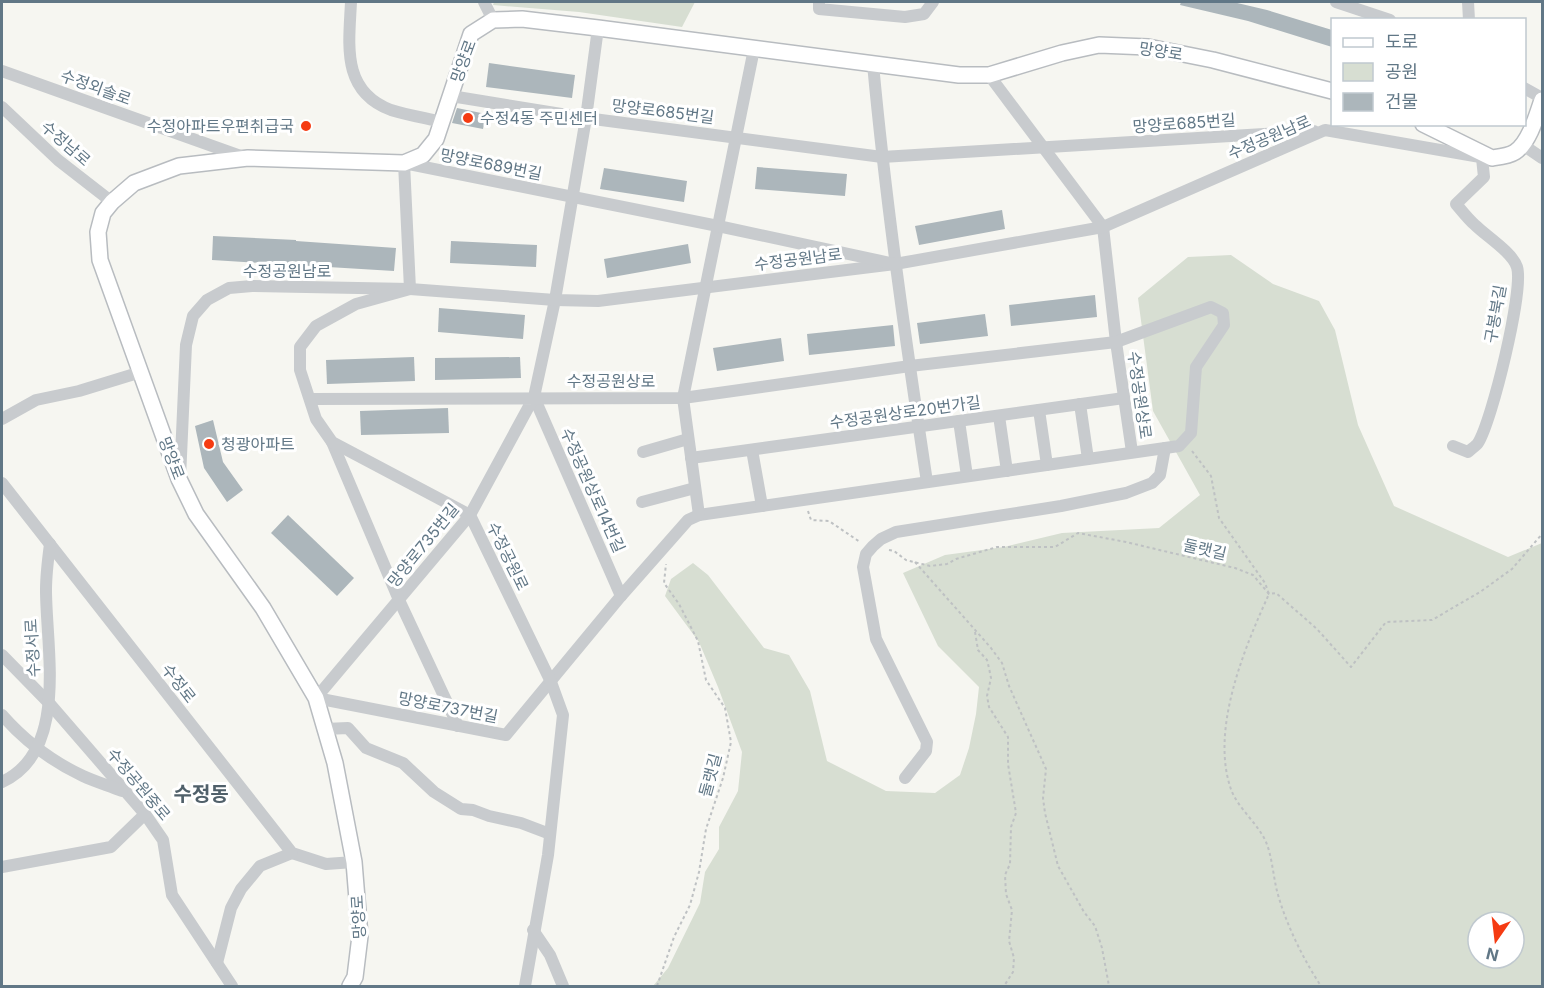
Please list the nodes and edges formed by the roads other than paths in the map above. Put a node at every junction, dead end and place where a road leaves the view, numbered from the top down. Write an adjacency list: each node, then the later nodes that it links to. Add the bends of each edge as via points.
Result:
1 (351, 2): 21 (street, via 350,59 354,79 369,96 390,109)
2 (484, 2): 9 (street)
3 (933, 2): 6 (street, via 924,14 905,17)
4 (1336, 2): 7 (street)
5 (1468, 2): 8 (street)
6 (819, 5)
7 (1384, 18)
8 (1469, 18)
9 (493, 20): 10 (main road, 망양로, via 522,19); 17 (main road, 망양로, via 471,34)
10 (598, 28): 11 (main road, 망양로); 20 (street)
11 (754, 49): 12 (main road, 망양로); 24 (street)
12 (873, 64): 14 (main road, 망양로); 27 (street)
13 (2, 71): 28 (street, 수정외솔로)
14 (989, 75): 16 (main road, 망양로, via 1099,45 1148,47); 26 (street)
15 (1526, 89): 18 (street)
16 (1331, 91)
17 (451, 96): 20 (street, 망양로685번길); 21 (main road, 망양로)
18 (1542, 99): 25 (main road)
19 (2, 107): 33 (street, 수정남로, via 58,160)
20 (586, 118): 24 (street, 망양로685번길); 32 (street)
21 (442, 122): 31 (main road, 망양로, via 436,139 423,155)
22 (1427, 126): 29 (main road)
23 (1325, 130): 26 (street, 망양로685번길); 29 (street, 수정공원남로); 35 (street, 수정공원남로)
24 (735, 137): 27 (street, 망양로685번길); 34 (street, 망양로685번길)
25 (1523, 145): 29 (main road, via 1516,151); 30 (street)
26 (1045, 148): 27 (street, 망양로685번길); 35 (street)
27 (882, 157): 36 (street)
28 (248, 158): 31 (main road, 망양로); 33 (main road, 망양로, via 179,166 134,183)
29 (1487, 158): 55 (street, 구봉북길, via 1484,177 1456,204 1512,258 1518,277 1498,386 1478,444 1468,452)
30 (1542, 158)
31 (404, 163): 32 (street, 망양로689번길); 38 (street)
32 (571, 196): 34 (street, 망양로689번길); 39 (street)
33 (112, 202): 42 (main road, 망양로, via 98,232 100,260)
34 (718, 226): 36 (street, 망양로689번길); 37 (street)
35 (1103, 226): 36 (street, 수정공원남로); 40 (street)
36 (895, 264): 37 (street, 수정공원남로); 41 (street)
37 (705, 287): 39 (street, 수정공원남로, via 598,301); 44 (street)
38 (410, 289): 39 (street, 수정공원남로); 46 (street, 수정공원로, via 356,304 316,326 300,347 300,370); 65 (street, 수정공원남로, via 252,286 229,288 207,300 193,316 186,345)
39 (555, 300): 43 (street)
40 (1116, 342): 41 (street, 수정공원상로); 45 (street, 수정공원상로); 56 (street, 수정공원상로, via 1211,307 1223,313 1224,325 1196,367 1191,433 1179,446)
41 (910, 366): 44 (street, 수정공원상로); 52 (street)
42 (141, 372): 50 (street, via 36,400); 65 (main road, 망양로)
43 (534, 397): 44 (street, 수정공원상로); 46 (street, 수정공원상로); 71 (street, 망양로735번길); 74 (street, 수정공원상로14번길)
44 (683, 398): 53 (street)
45 (1124, 398): 47 (street, 수정공원상로20번가길); 59 (street, 수정공원상로)
46 (310, 399): 54 (street, 수정공원로, via 316,418)
47 (1080, 404): 48 (street, 수정공원상로20번가길); 61 (street)
48 (1038, 410): 49 (street, 수정공원상로20번가길); 62 (street)
49 (999, 416): 51 (street, 수정공원상로20번가길); 63 (street)
50 (2, 419)
51 (959, 421): 52 (street, 수정공원상로20번가길); 64 (street)
52 (918, 427): 57 (street, 수정공원상로20번가길); 66 (street)
53 (688, 439): 58 (street); 60 (street)
54 (332, 442): 71 (street, 수정공원로); 75 (street)
55 (1452, 446)
56 (1165, 448): 59 (street, 수정공원상로); 84 (street, via 1160,475 1152,483 1126,493 896,531 866,554 863,567 876,639 927,742 926,752)
57 (752, 450): 60 (street, 수정공원상로20번가길); 70 (street)
58 (643, 452)
59 (1132, 452): 61 (street, 수정공원상로)
60 (691, 458): 68 (street)
61 (1088, 459): 62 (street, 수정공원상로)
62 (1047, 465): 63 (street, 수정공원상로)
63 (1007, 471): 64 (street, 수정공원상로)
64 (967, 476): 66 (street, 수정공원상로)
65 (179, 479): 78 (main road, 망양로, via 196,514 263,608)
66 (927, 482): 70 (street, 수정공원상로)
67 (2, 483): 73 (street, 수정로)
68 (695, 488): 69 (street); 72 (street)
69 (642, 502)
70 (762, 506): 72 (street, 수정공원상로)
71 (470, 515): 75 (street, 망양로735번길); 77 (street, 수정공원로)
72 (699, 515): 74 (street, via 688,520)
73 (50, 544): 79 (street, 수정서로, via 46,589); 89 (street, 수정로)
74 (621, 596): 77 (street)
75 (399, 600): 78 (street, 망양로735번길); 81 (street)
76 (2, 655): 79 (street, 수정공원중로)
77 (551, 682): 81 (street, 망양로737번길, via 506,735); 88 (street, 수정공원로, via 563,715)
78 (316, 698): 81 (street, 망양로737번길); 82 (main road, 망양로)
79 (49, 703): 83 (street, 수정서로); 86 (street, 수정공원중로)
80 (2, 715): 83 (street)
81 (458, 726)
82 (325, 729): 88 (street, via 348,728 366,748 403,763 434,792 460,809); 90 (main road, 망양로)
83 (38, 748): 85 (street, 수정서로, via 17,775); 86 (street, via 83,776)
84 (905, 778)
85 (2, 782)
86 (124, 791): 87 (street, 수정공원중로)
87 (145, 814): 91 (street, via 111,847); 93 (street, 수정공원중로, via 163,840 172,895)
88 (550, 834): 92 (street, 수정공원로)
89 (292, 854): 90 (street, via 326,864); 93 (street, via 260,866 241,889 231,908)
90 (354, 862): 95 (main road, 망양로, via 360,936)
91 (2, 867)
92 (533, 930): 96 (street, 수정공원로); 97 (street, via 550,955)
93 (216, 963): 94 (street, 수정공원중로)
94 (232, 987)
95 (351, 987)
96 (525, 987)
97 (563, 987)

